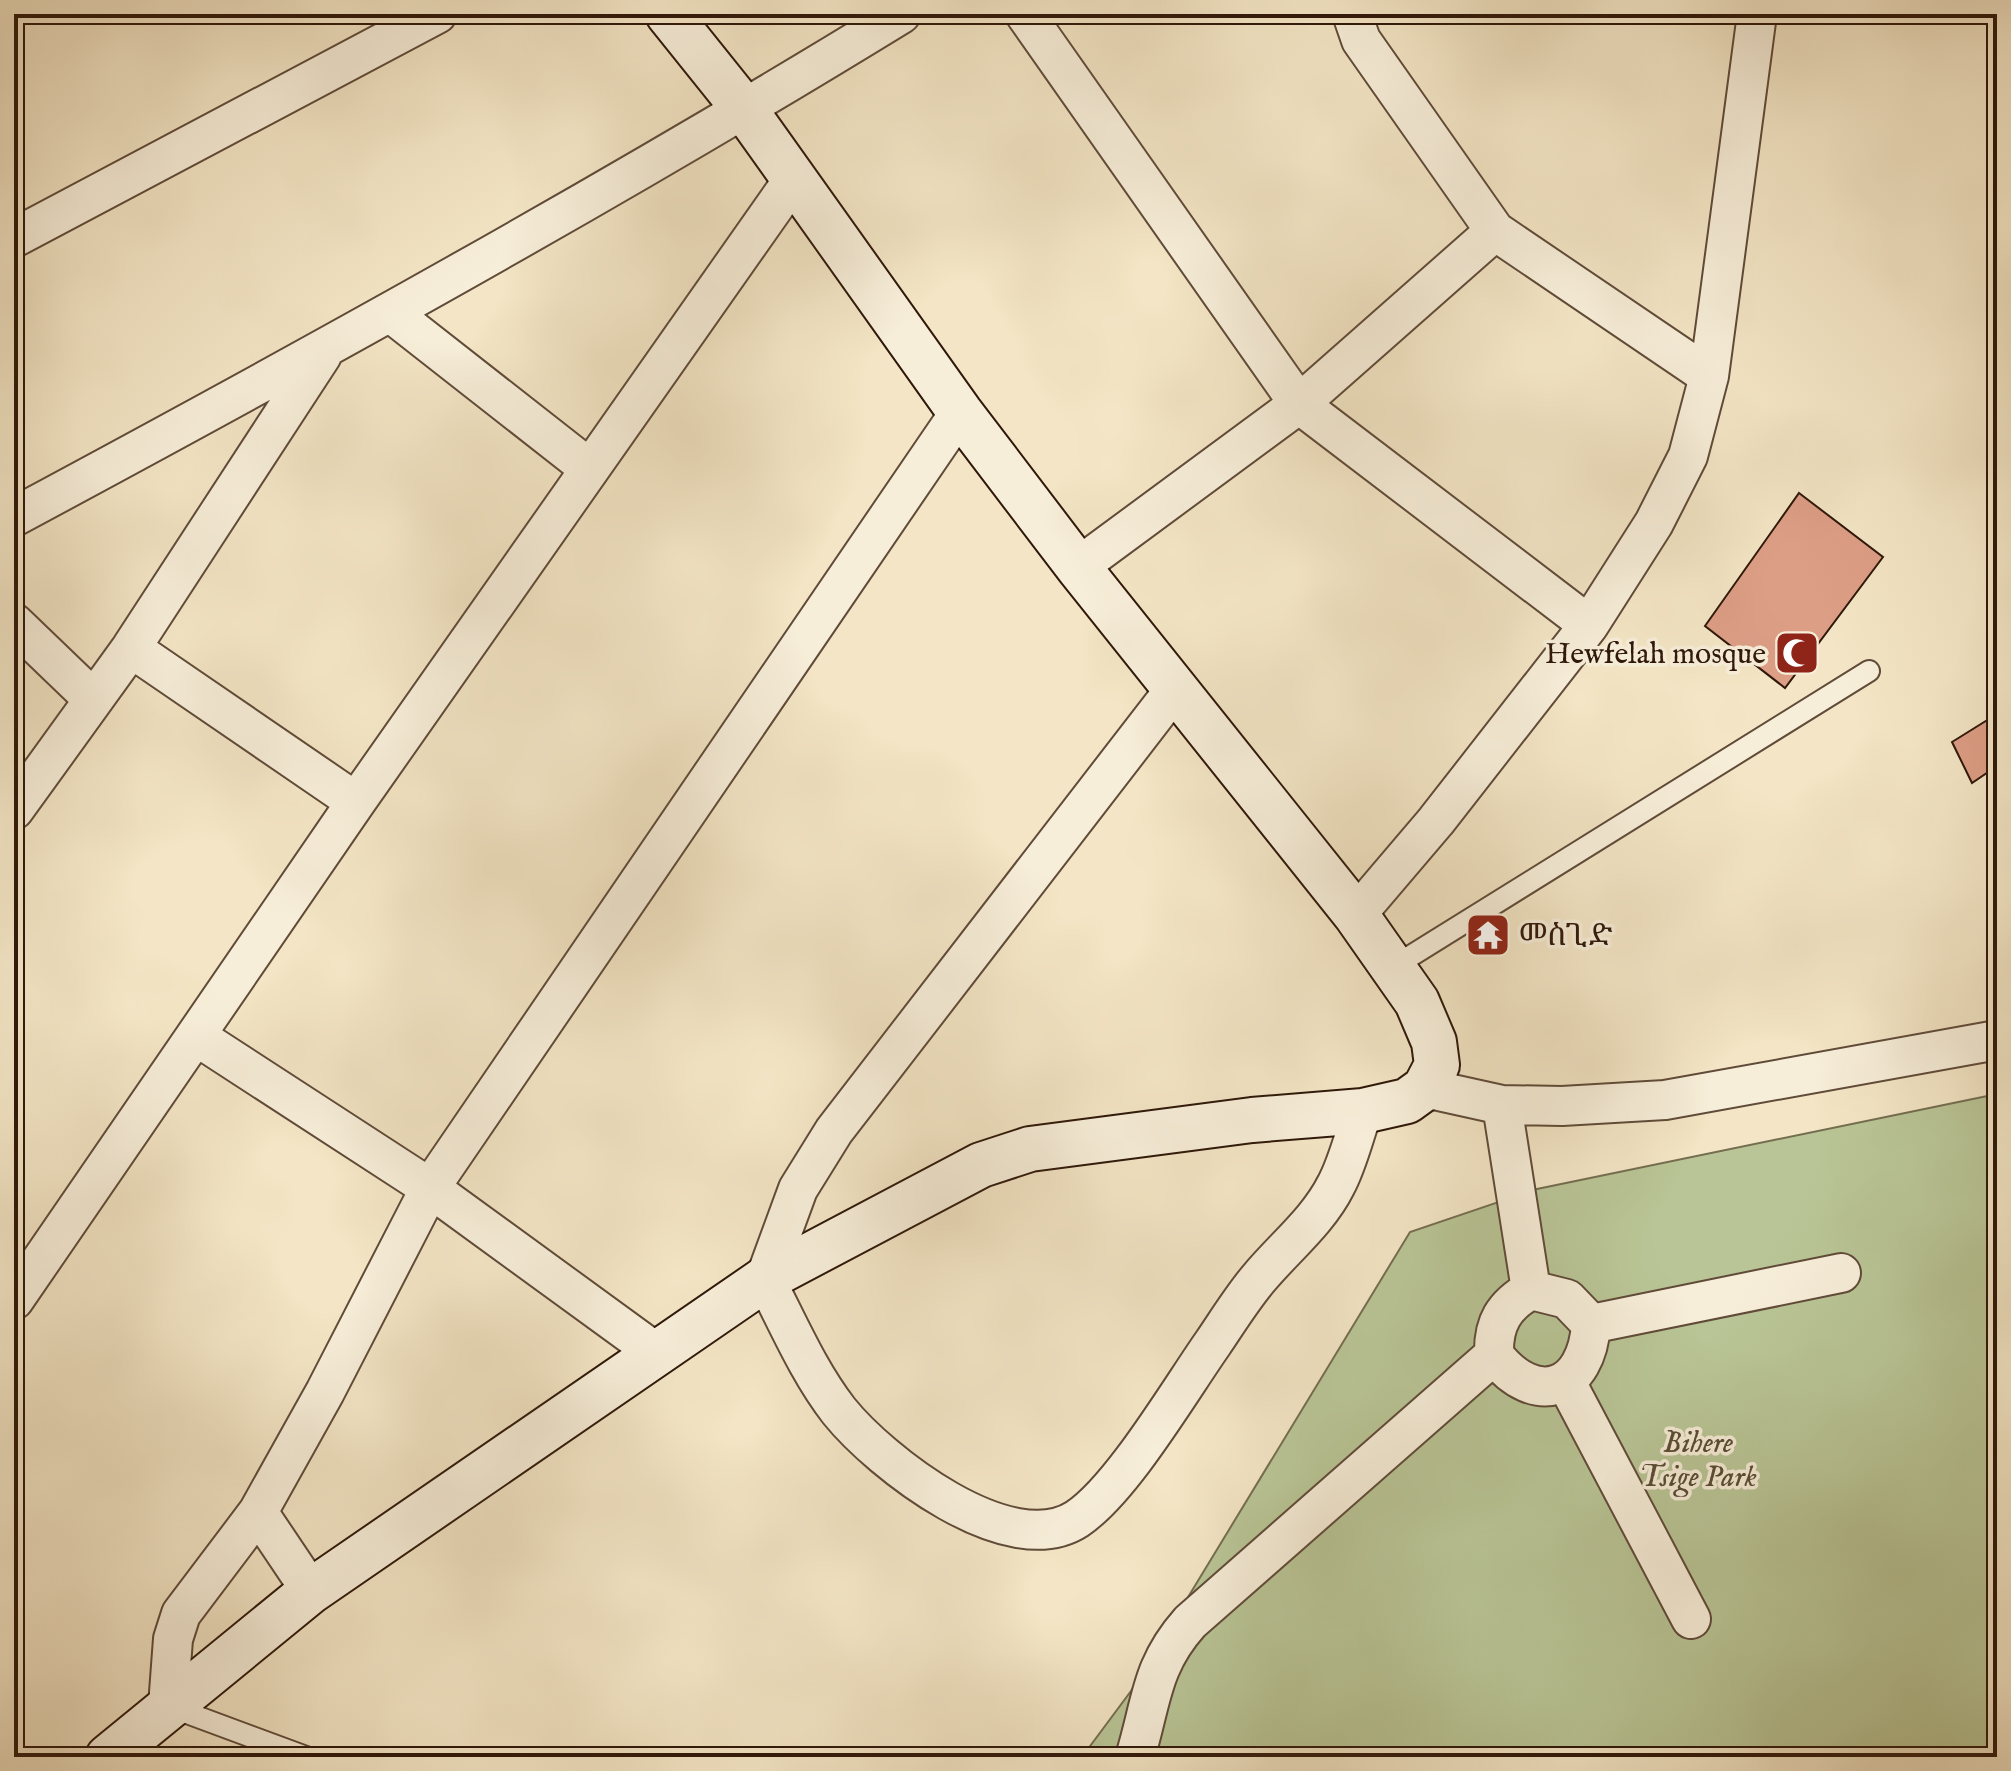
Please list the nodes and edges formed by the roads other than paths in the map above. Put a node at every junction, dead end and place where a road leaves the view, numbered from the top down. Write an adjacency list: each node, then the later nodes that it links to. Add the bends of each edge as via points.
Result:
1 (437, 14): 10 (street)
2 (668, 14): 7 (main road)
3 (901, 14): 7 (street)
4 (1025, 14): 14 (street)
5 (1352, 14): 9 (street, via 1361,40)
6 (1757, 14): 13 (street)
7 (745, 110): 8 (main road); 11 (street)
8 (793, 180): 15 (main road); 16 (street)
9 (1495, 231): 13 (street); 14 (street)
10 (14, 238)
11 (391, 313): 12 (street); 16 (street)
12 (324, 351): 17 (street); 21 (street)
13 (1709, 376): 20 (street, via 1688,456 1654,523)
14 (1299, 404): 18 (street); 20 (street)
15 (960, 412): 18 (main road); 34 (street)
16 (590, 469): 25 (street)
17 (14, 517)
18 (1078, 567): 23 (main road)
19 (14, 623): 24 (street)
20 (1589, 625): 27 (street)
21 (131, 648): 24 (street); 25 (street)
22 (1869, 671): 28 (lane)
23 (1175, 689): 27 (main road); 36 (street, via 834,1131 798,1189)
24 (92, 698): 26 (street)
25 (356, 802): 29 (street)
26 (14, 810)
27 (1356, 915): 28 (main road)
28 (1393, 967): 31 (main road, via 1417,1002 1434,1042 1437,1065)
29 (196, 1036): 34 (street); 38 (street)
30 (1997, 1040): 32 (street, via 1665,1100)
31 (1425, 1088): 32 (street); 33 (main road, via 1407,1101)
32 (1502, 1105): 37 (street)
33 (1363, 1111): 36 (main road, via 1030,1149 981,1165); 36 (street, via 1336,1185 1318,1211 1257,1280 1125,1468 1075,1520 1051,1530 1023,1530 989,1519 908,1476 841,1413)
34 (430, 1188): 40 (street); 43 (street)
35 (1841, 1273): 39 (street)
36 (765, 1279): 40 (main road)
37 (1531, 1290): 39 (street, via 1567,1299); 41 (street, via 1501,1315 1493,1334)
38 (14, 1300)
39 (1591, 1324): 42 (street, via 1586,1355)
40 (658, 1354): 44 (main road)
41 (1494, 1355): 42 (street, via 1522,1384 1540,1388); 47 (street, via 1190,1622 1158,1666)
42 (1566, 1382): 45 (street)
43 (258, 1512): 44 (street); 46 (street, via 181,1614 173,1639)
44 (311, 1591): 46 (main road)
45 (1691, 1619)
46 (168, 1706): 48 (main road); 49 (lane)
47 (1144, 1752)
48 (108, 1757)
49 (306, 1757)

